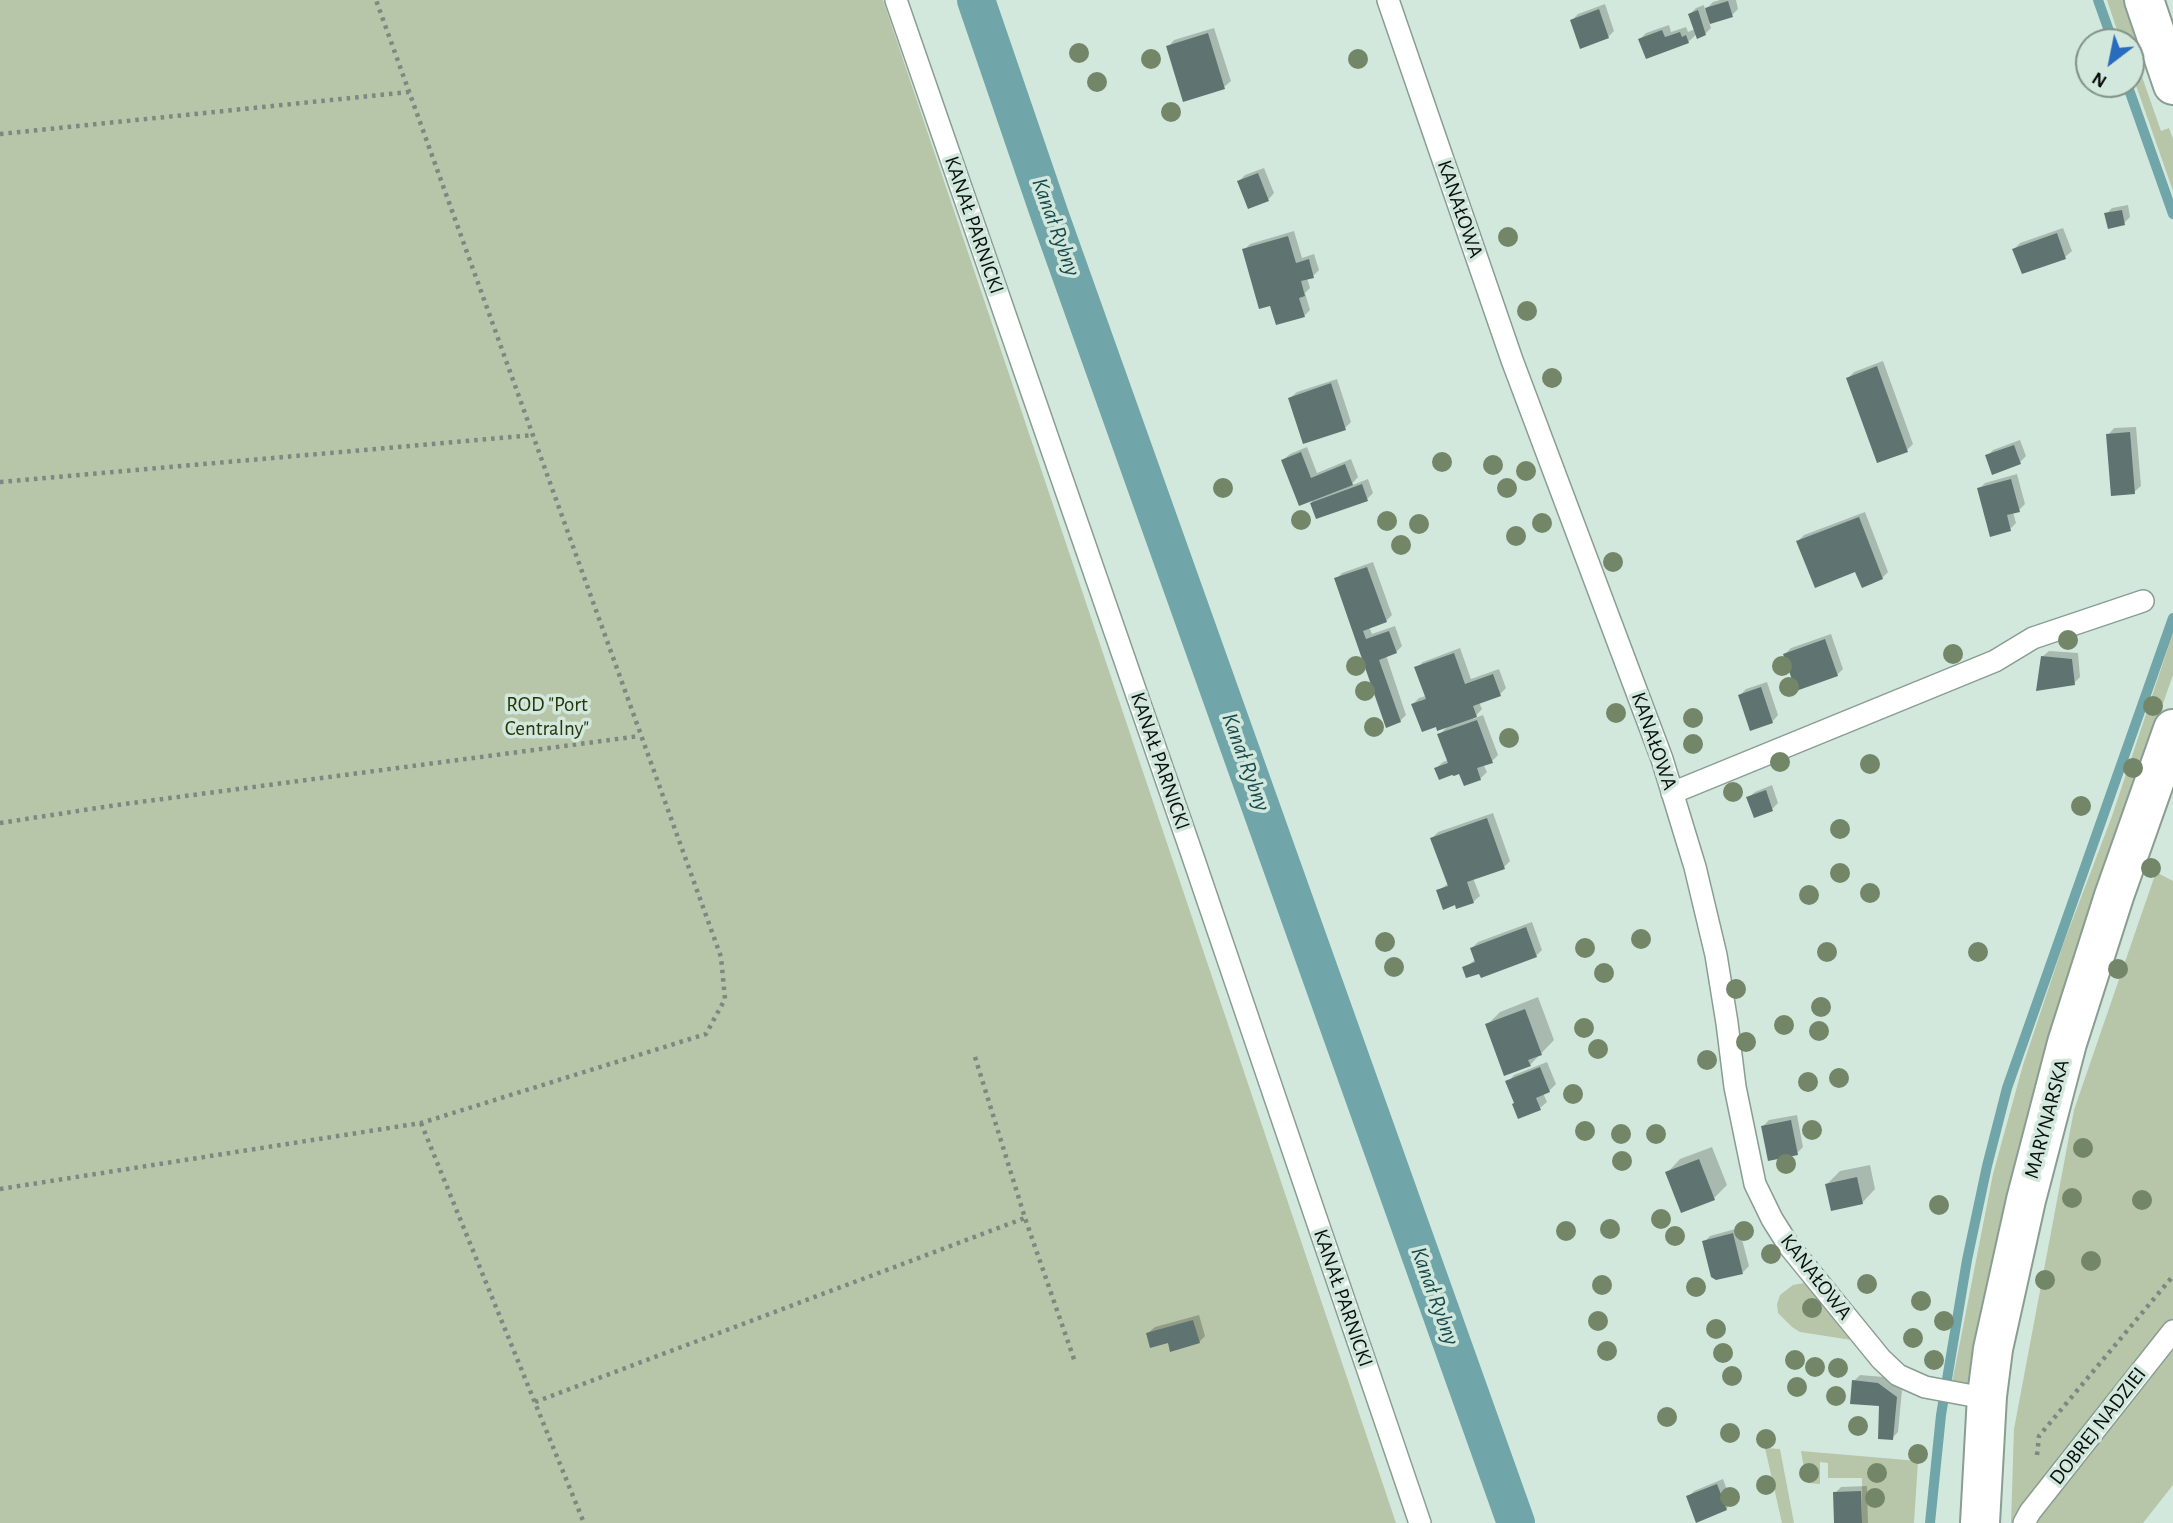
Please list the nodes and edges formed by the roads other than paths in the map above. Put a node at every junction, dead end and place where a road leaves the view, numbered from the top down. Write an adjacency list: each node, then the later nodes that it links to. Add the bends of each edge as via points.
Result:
1 (897, 0): 11 (lane, KANAŁ PARNICKI)
2 (1388, 0): 7 (lane, KANAŁOWA, via 1512,360)
3 (2144, 0): 4 (street)
4 (2173, 85)
5 (2143, 601): 7 (lane, via 2034,638 1995,661)
6 (2173, 729): 9 (street, MARYNARSKA, via 2067,1043)
7 (1672, 793): 9 (lane, KANAŁOWA, via 1716,954 1735,1087 1755,1184 1772,1219 1868,1344 1899,1375 1925,1387)
8 (2173, 1331): 10 (lane, DOBREJ NADZIEI)
9 (1978, 1395): 12 (street, MARYNARSKA)
10 (2027, 1517)
11 (1420, 1523)
12 (1980, 1523)

